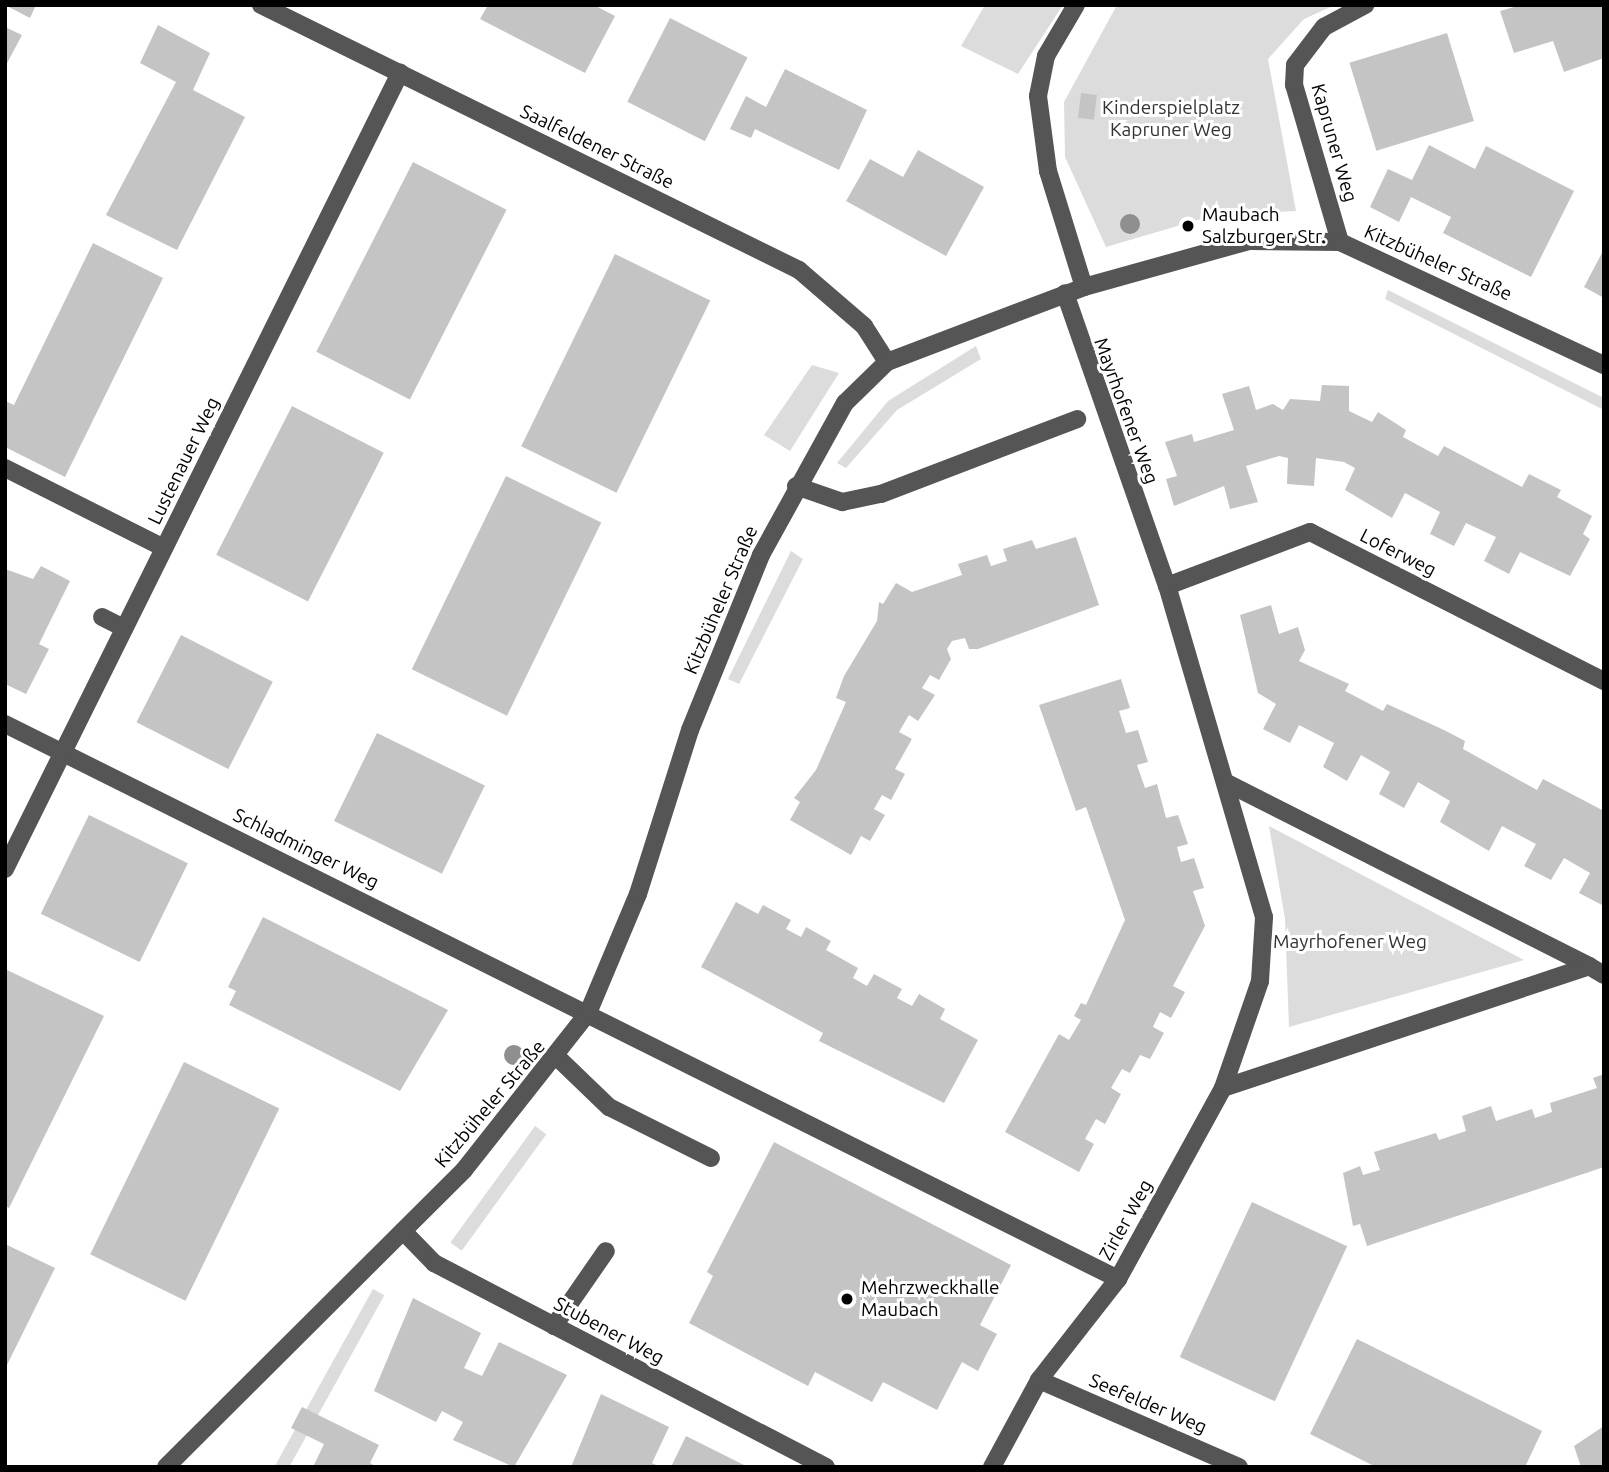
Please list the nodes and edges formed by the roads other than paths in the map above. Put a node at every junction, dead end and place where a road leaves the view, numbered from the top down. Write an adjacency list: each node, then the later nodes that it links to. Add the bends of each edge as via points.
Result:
1 (261, 5): 4 (street, Saalfeldener Straße)
2 (1076, 5): 6 (street, via 1046,57 1038,96 1045,159)
3 (1365, 5): 5 (street, Kapruner Weg, via 1324,27 1295,65 1294,85)
4 (400, 72): 8 (street, Saalfeldener Straße, via 799,270 864,326); 13 (street, Lustenauer Weg)
5 (1340, 242): 6 (street, Kitzbüheler Straße, via 1249,241); 9 (street, Kitzbüheler Straße)
6 (1084, 286): 7 (street, Kitzbüheler Straße)
7 (1065, 293): 8 (street, Kitzbüheler Straße); 14 (street, Mayrhofener Weg)
8 (887, 362): 12 (street, Kitzbüheler Straße, via 845,403)
9 (1604, 365)
10 (1077, 419): 12 (street, via 880,494 842,502)
11 (5, 468): 13 (street)
12 (796, 486): 23 (street, Kitzbüheler Straße, via 723,640 638,894)
13 (164, 548): 16 (street, Lustenauer Weg)
14 (1167, 586): 17 (street, Loferweg, via 1310,532); 20 (street, Mayrhofener Weg)
15 (102, 617): 16 (street)
16 (124, 628): 19 (street, Lustenauer Weg)
17 (1604, 681)
18 (5, 724): 19 (street, Schladminger Weg)
19 (63, 753): 21 (street, Lustenauer Weg); 23 (street, Schladminger Weg)
20 (1227, 783): 22 (street); 25 (street, Mayrhofener Weg, via 1264,917 1259,981)
21 (5, 869)
22 (1597, 971): 25 (street)
23 (588, 1013): 24 (street, Kitzbüheler Straße); 29 (street, Zirler Weg)
24 (558, 1058): 26 (street, via 609,1107); 27 (street, Kitzbüheler Straße)
25 (1223, 1088): 29 (street, Zirler Weg)
26 (711, 1158)
27 (403, 1231): 30 (street, Stubener Weg, via 434,1264); 33 (street, Kitzbüheler Straße)
28 (606, 1251): 30 (street)
29 (1118, 1279): 31 (street)
30 (554, 1325): 32 (street, Stubener Weg)
31 (1039, 1380): 35 (street); 36 (street, Seefelder Weg)
32 (801, 1461): 34 (street, Stubener Weg)
33 (166, 1467)
34 (826, 1467)
35 (992, 1467)
36 (1240, 1467)

